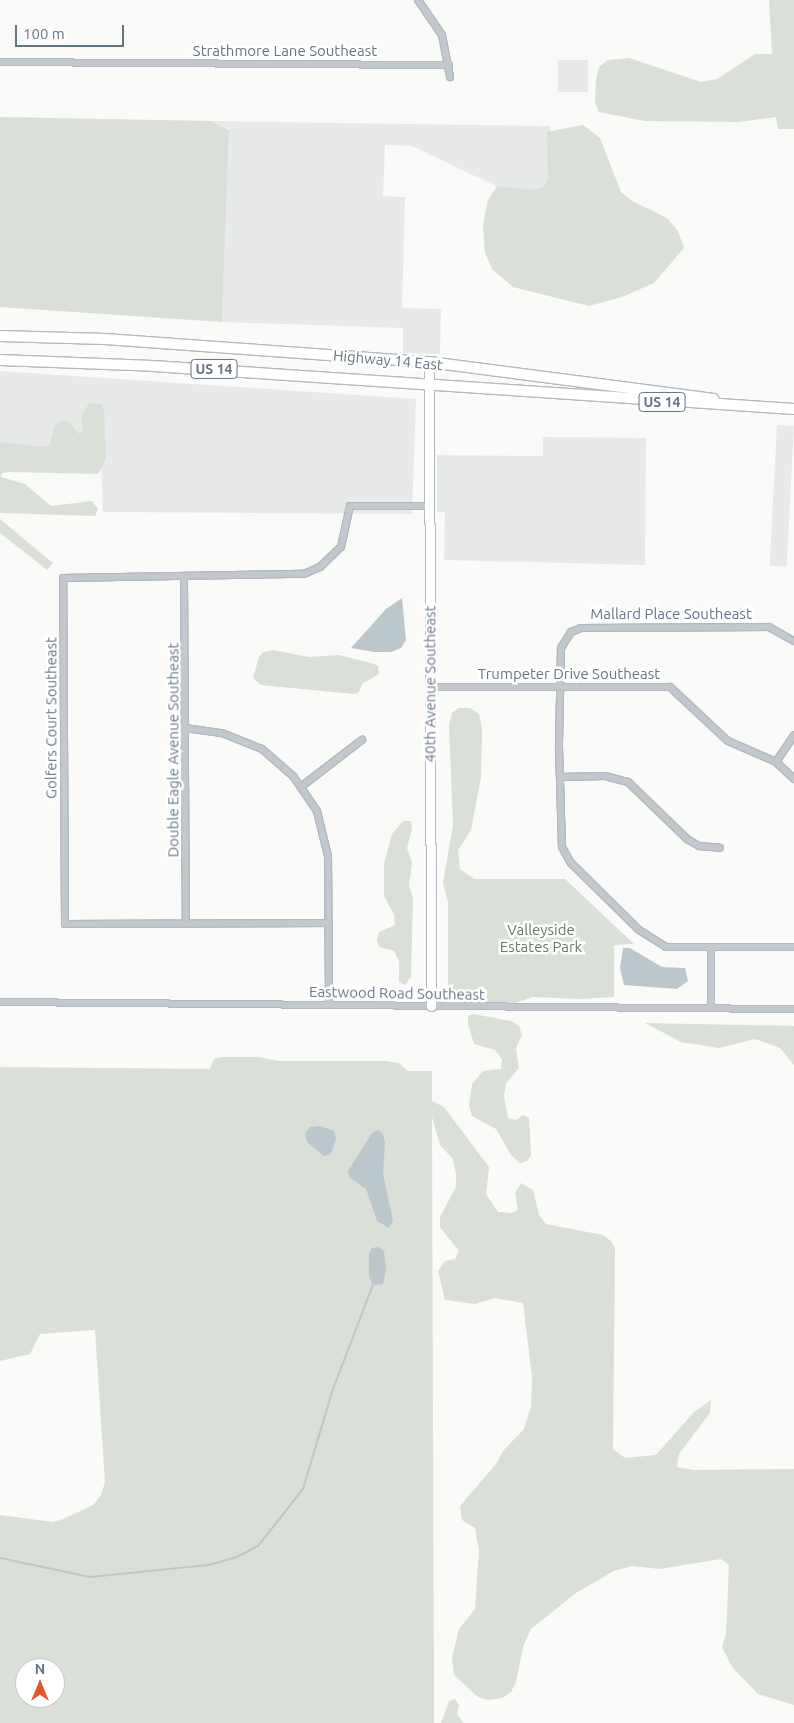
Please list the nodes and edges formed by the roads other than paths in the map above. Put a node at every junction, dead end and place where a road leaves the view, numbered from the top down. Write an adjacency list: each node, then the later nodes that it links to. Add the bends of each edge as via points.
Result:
1 (418, 0): 3 (street, via 442,35)
2 (0, 62): 3 (street, Strathmore Lane Southeast)
3 (449, 65): 4 (street)
4 (450, 77)
5 (0, 336): 7 (main road, Highway 14 East / US 14, via 114,340)
6 (0, 360): 8 (main road, Highway 14 East / US 14, via 153,366)
7 (429, 362): 8 (street, 40th Avenue Southeast); 9 (main road, Highway 14 East / US 14)
8 (429, 386): 9 (main road, Highway 14 East / US 14); 11 (street, 40th Avenue Southeast)
9 (774, 408): 10 (main road, Highway 14 East / US 14)
10 (794, 409)
11 (429, 506): 12 (street, Golfers Court Southeast, via 350,506 341,547 328,562 311,572); 15 (street, 40th Avenue Southeast)
12 (184, 576): 16 (street, Double Eagle Avenue Southeast); 24 (street, Golfers Court Southeast, via 64,578 64,924)
13 (794, 641): 14 (street, Mallard Place Southeast, via 769,627 581,628 571,632 561,648)
14 (559, 686): 15 (street, Trumpeter Drive Southeast); 19 (street, Trumpeter Drive Southeast, via 670,687 728,742); 20 (street, Mallard Place Southeast)
15 (430, 687): 30 (street, 40th Avenue Southeast)
16 (185, 728): 22 (street, via 222,733 250,742 273,757); 24 (street, Double Eagle Avenue Southeast)
17 (794, 735): 19 (street)
18 (362, 740): 22 (street)
19 (776, 762): 21 (street, Trumpeter Drive Southeast)
20 (560, 776): 23 (street, via 605,776 628,782 687,839 699,846); 26 (street, Mallard Place Southeast, via 560,839 571,863 655,943 666,947)
21 (794, 779)
22 (302, 786): 25 (street, via 317,811 326,840)
23 (720, 848)
24 (186, 923): 25 (street, Golfers Court Southeast)
25 (329, 923): 29 (street)
26 (711, 947): 27 (street); 31 (street)
27 (794, 947)
28 (0, 1002): 29 (street, Eastwood Road Southeast)
29 (329, 1005): 30 (street, Eastwood Road Southeast)
30 (431, 1006): 31 (street, Eastwood Road Southeast)
31 (711, 1008): 32 (street, Eastwood Road Southeast)
32 (794, 1008)

